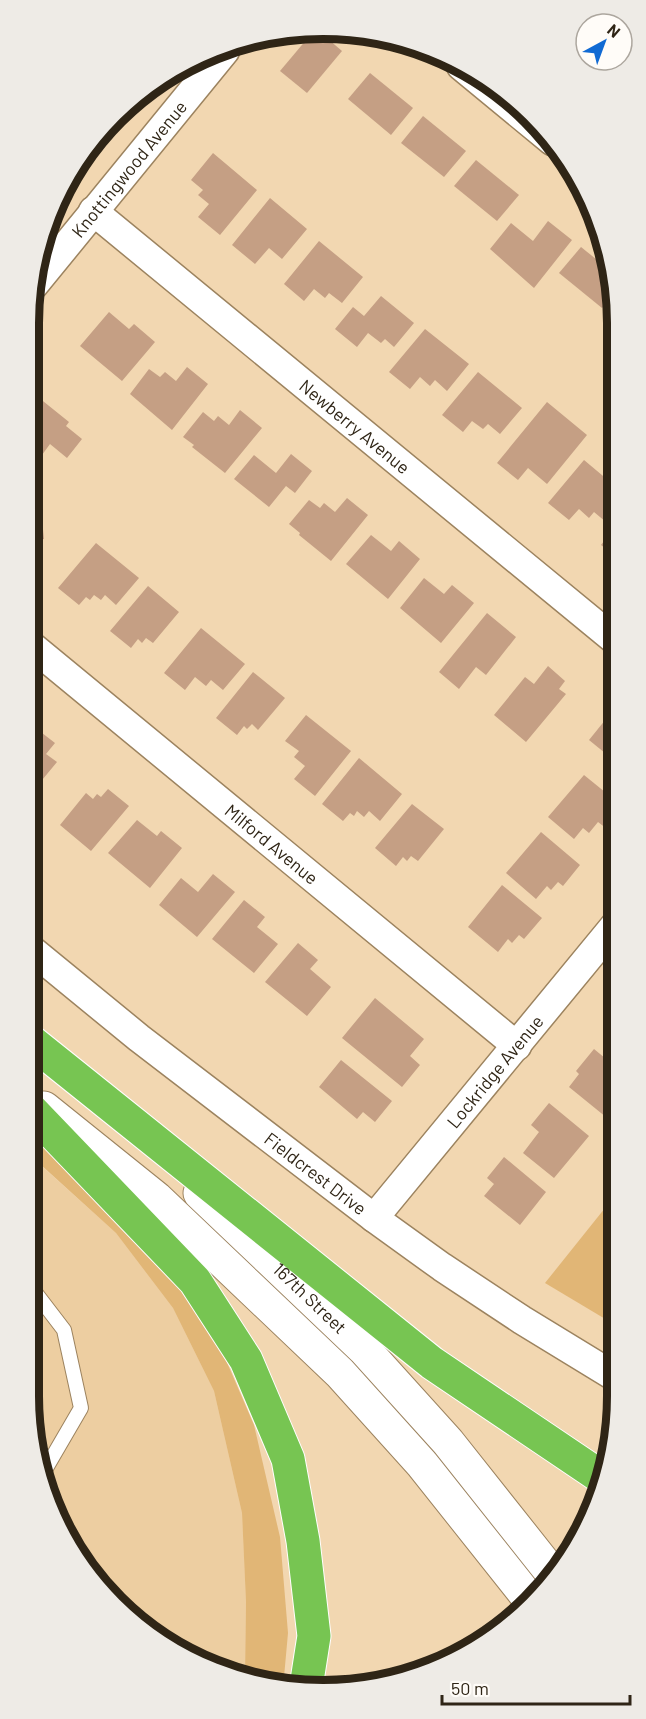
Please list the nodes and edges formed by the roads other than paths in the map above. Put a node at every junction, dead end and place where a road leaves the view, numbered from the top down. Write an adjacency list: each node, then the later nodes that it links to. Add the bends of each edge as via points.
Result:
1 (218, 59): 2 (street, Knottingwood Avenue)
2 (93, 211): 3 (street, Knottingwood Avenue); 4 (street, Newberry Avenue)
3 (43, 274)
4 (607, 634)
5 (39, 652): 8 (street, Milford Avenue)
6 (607, 935): 8 (street, Lockridge Avenue)
7 (39, 956): 13 (street, Fieldcrest Drive)
8 (517, 1046): 13 (street, Lockridge Avenue)
9 (39, 1048): 17 (highway, via 432,1363)
10 (39, 1061): 18 (main road, 167th Street, via 179,1173 364,1349 448,1442)
11 (39, 1105): 19 (main road, 167th Street, via 156,1198 340,1373 422,1464)
12 (39, 1118): 20 (highway, via 195,1281 246,1360 288,1459 314,1636)
13 (374, 1218): 15 (street, Fieldcrest Drive, via 513,1315)
14 (39, 1297): 16 (lane, via 64,1330 81,1408)
15 (607, 1372)
16 (48, 1465)
17 (596, 1474)
18 (548, 1569)
19 (526, 1594)
20 (307, 1679)

